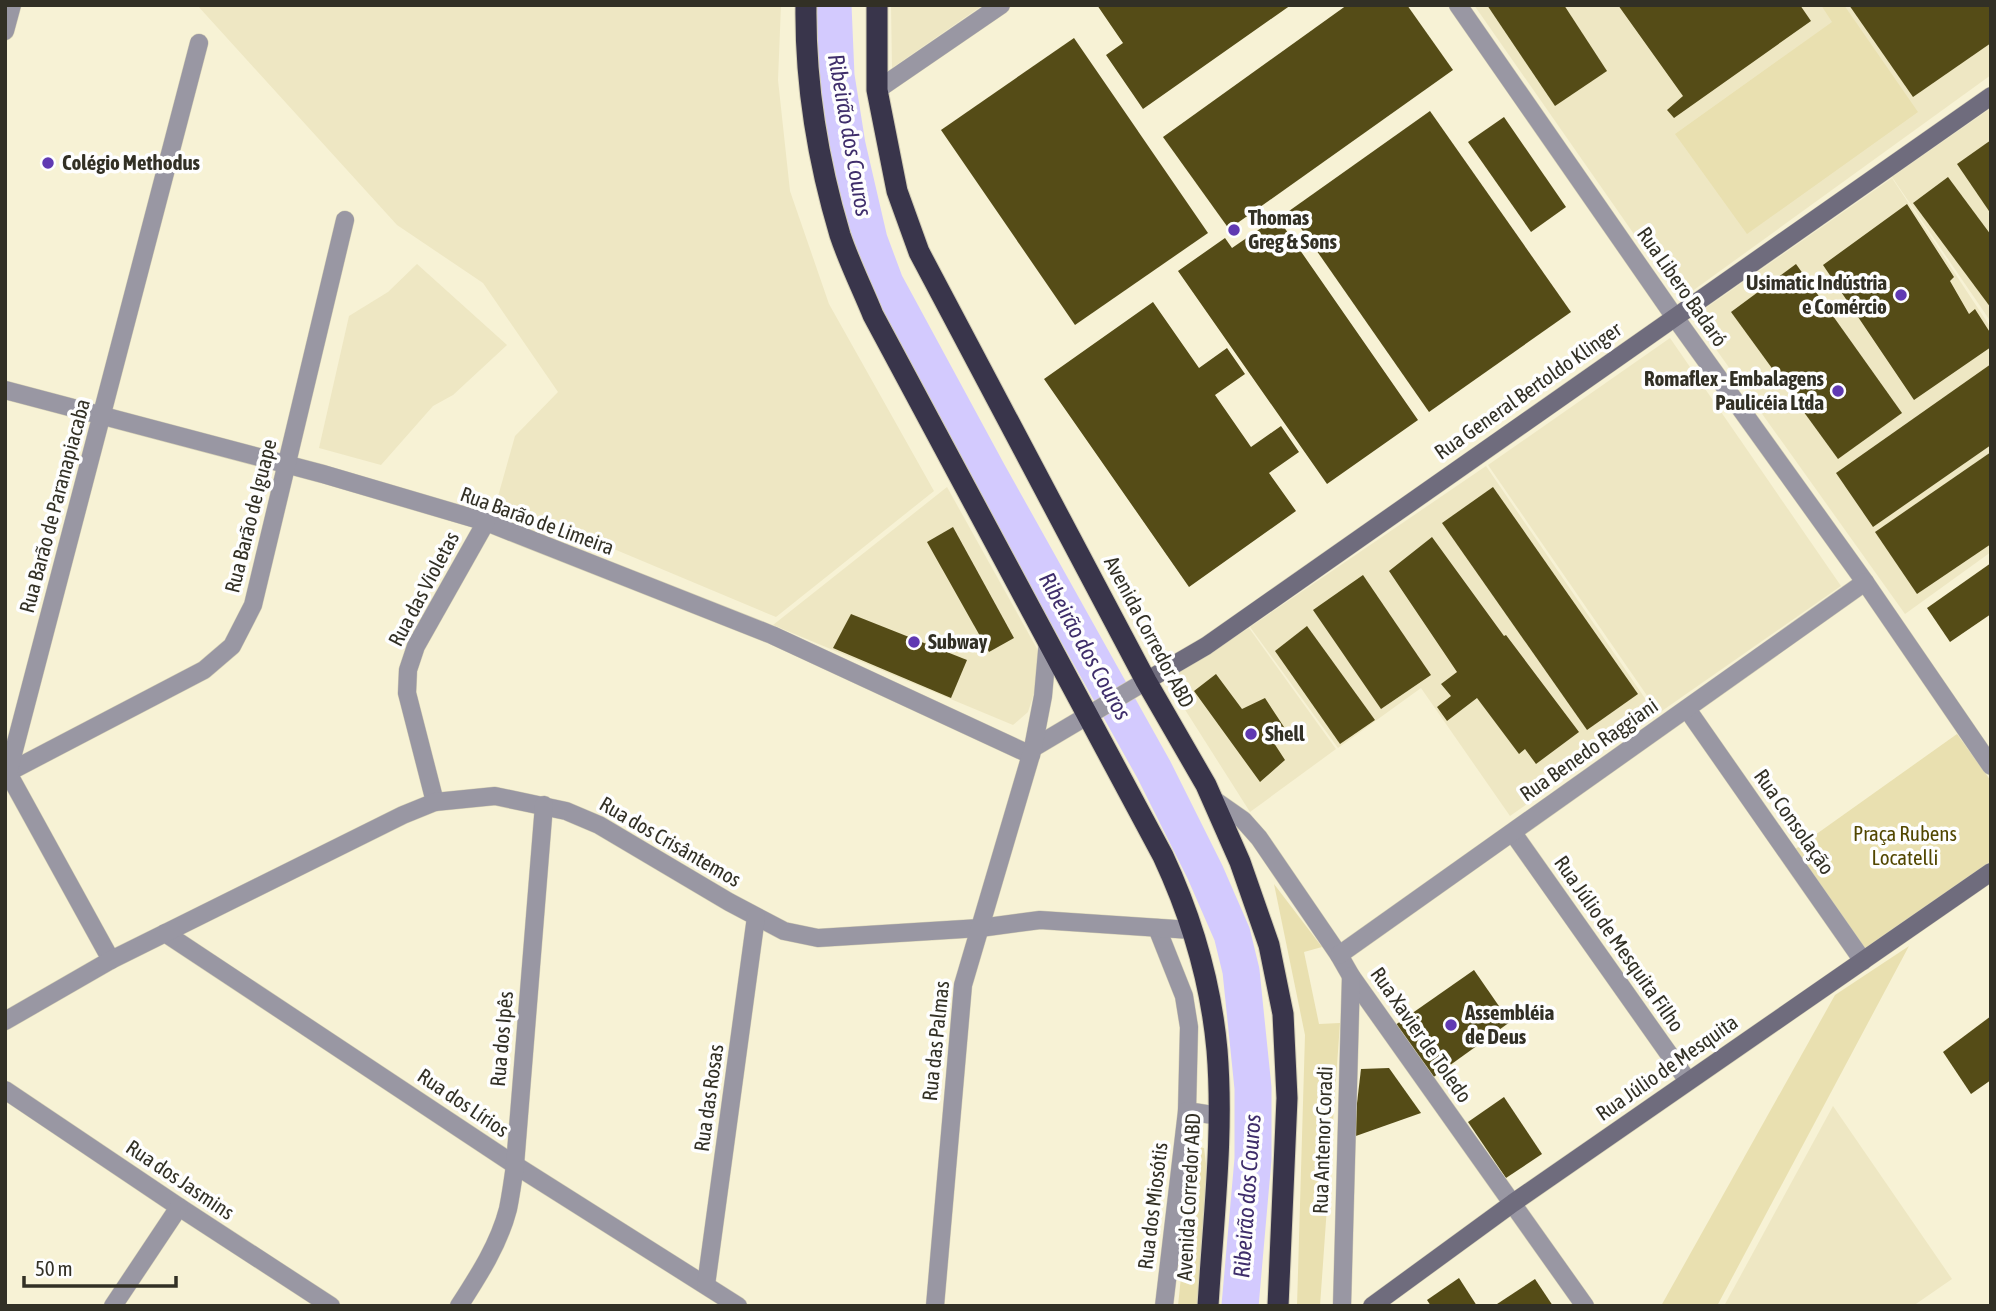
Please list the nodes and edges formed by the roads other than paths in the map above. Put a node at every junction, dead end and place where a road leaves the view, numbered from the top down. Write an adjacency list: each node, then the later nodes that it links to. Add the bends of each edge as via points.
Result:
1 (12, 5): 6 (street)
2 (806, 5): 17 (highway, Avenida Corredor ABD, via 806,45 819,151 841,236 873,315)
3 (877, 5): 8 (highway, Avenida Corredor ABD)
4 (1001, 5): 8 (street)
5 (1458, 5): 11 (street, Rua Libero Badaró)
6 (5, 31)
7 (200, 43): 13 (street, Rua Barão de Paranapiacaba)
8 (877, 90): 18 (highway, Avenida Corredor ABD, via 897,191 919,252)
9 (1991, 96): 11 (street, Rua General Bertoldo Klinger)
10 (345, 220): 14 (street, Rua Barão de Iguape)
11 (1674, 316): 16 (street, Rua Libero Badaró); 18 (street, Rua General Bertoldo Klinger, via 1206,646)
12 (5, 390): 13 (street, Rua Barão de Limeira)
13 (102, 416): 14 (street, Rua Barão de Limeira); 23 (street, Rua Barão de Paranapiacaba)
14 (287, 465): 15 (street, Rua Barão de Limeira); 23 (street, Rua Barão de Iguape, via 253,605 232,646 204,670)
15 (486, 522): 21 (street, Rua Barão de Limeira, via 772,635); 25 (street, Rua das Violetas, via 416,646 408,670 407,693)
16 (1865, 582): 19 (street, Rua Benedo Raggiani); 22 (street, Rua Libero Badaró)
17 (1048, 640): 20 (highway, Avenida Corredor ABD); 21 (street, Rua das Palmas)
18 (1141, 685): 20 (street, Rua General Bertoldo Klinger); 24 (highway, Avenida Corredor ABD)
19 (1687, 709): 27 (street, Rua Benedo Raggiani); 36 (street, Rua Consolação)
20 (1094, 712): 21 (street); 32 (highway, Avenida Corredor ABD, via 1179,891)
21 (1032, 751): 30 (street, Rua das Palmas)
22 (1991, 766)
23 (6, 773): 35 (street)
24 (1213, 799): 34 (street, Rua Xavier de Toledo, via 1259,838); 54 (highway, Avenida Corredor ABD, via 1269,945 1283,1014 1287,1098)
25 (435, 802): 26 (street, Rua dos Crisântemos, via 495,796); 33 (street, Rua dos Crisântemos)
26 (544, 806): 29 (street, Rua dos Crisântemos, via 599,825); 43 (street, Rua dos Ipês)
27 (1513, 833): 34 (street, Rua Benedo Raggiani); 39 (street, Rua Júlio de Mesquita Filho)
28 (1991, 872): 36 (street, Rua Júlio de Mesquita)
29 (756, 917): 30 (street, Rua dos Crisântemos, via 784,932 818,938); 46 (street, Rua das Rosas)
30 (980, 928): 31 (street, Rua dos Crisântemos, via 1040,920); 51 (street, Rua das Palmas, via 963,985)
31 (1157, 928): 32 (street, Rua dos Crisântemos); 41 (street, Rua dos Miosótis, via 1184,996 1189,1027)
32 (1191, 930): 42 (highway, Avenida Corredor ABD, via 1215,1038)
33 (165, 933): 35 (street, Rua dos Crisântemos); 43 (street, Rua dos Lírios)
34 (1339, 955): 37 (street, Rua Xavier de Toledo)
35 (111, 960): 38 (street, Rua dos Crisântemos)
36 (1863, 961): 39 (street, Rua Júlio de Mesquita)
37 (1350, 976): 44 (street, Rua Xavier de Toledo); 55 (street, Rua Antenor Coradi)
38 (5, 1021)
39 (1688, 1081): 44 (street, Rua Júlio de Mesquita)
40 (5, 1090): 45 (street, Rua dos Jasmins)
41 (1187, 1111): 42 (street); 52 (street, Rua dos Miosótis)
42 (1219, 1116): 53 (highway, Avenida Corredor ABD)
43 (515, 1165): 46 (street, Rua dos Lírios); 49 (street, Rua dos Ipês, via 497,1239)
44 (1513, 1203): 56 (street, Rua Júlio de Mesquita); 57 (street, Rua Xavier de Toledo)
45 (179, 1207): 47 (street); 48 (street, Rua dos Jasmins)
46 (706, 1285): 50 (street, Rua dos Lírios)
47 (113, 1306)
48 (331, 1306)
49 (459, 1306)
50 (738, 1306)
51 (935, 1306)
52 (1164, 1306)
53 (1208, 1306)
54 (1278, 1306)
55 (1342, 1306)
56 (1371, 1306)
57 (1585, 1306)

